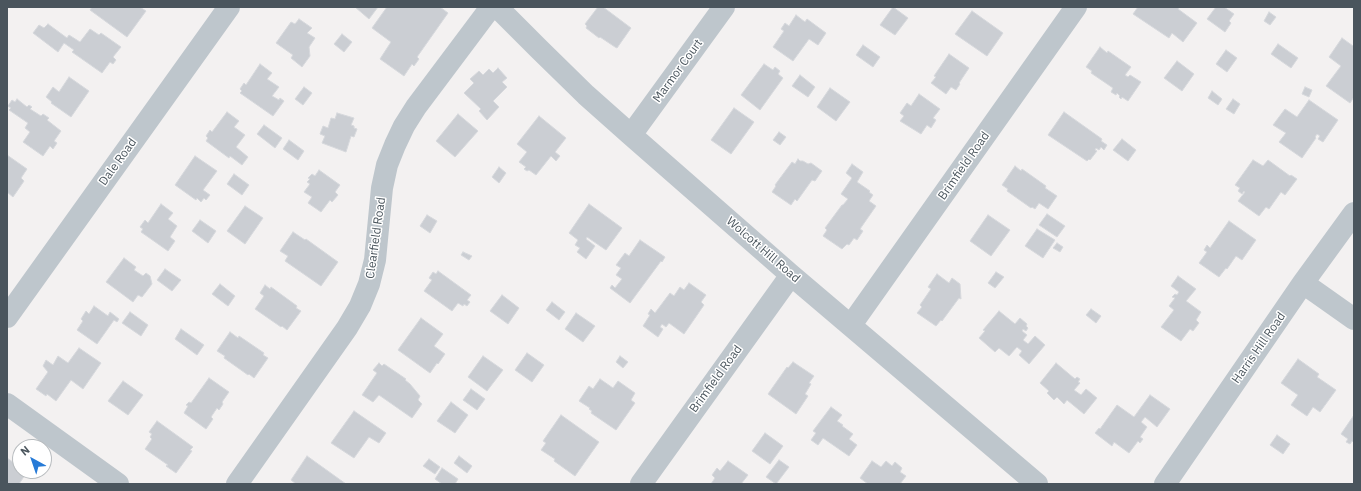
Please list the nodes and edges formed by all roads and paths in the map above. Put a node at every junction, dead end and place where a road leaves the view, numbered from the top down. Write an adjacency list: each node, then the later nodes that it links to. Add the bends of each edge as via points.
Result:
1 (229, 7): 10 (street, Dale Road)
2 (491, 7): 15 (street, Clearfield Road, via 416,107 395,145 382,188 375,260 360,306)
3 (497, 7): 6 (street, Wolcott Hill Road)
4 (724, 7): 6 (street, Marmor Court)
5 (1076, 7): 12 (street, Brimfield Road)
6 (631, 135): 8 (street, Wolcott Hill Road)
7 (1354, 213): 9 (street, Harris Hill Road)
8 (792, 275): 12 (street, Wolcott Hill Road); 16 (street, Brimfield Road)
9 (1304, 283): 11 (street); 18 (street, Harris Hill Road)
10 (7, 317)
11 (1354, 319)
12 (851, 325): 17 (street, Wolcott Hill Road)
13 (7, 404): 14 (street)
14 (118, 484)
15 (237, 484)
16 (641, 484)
17 (1037, 484)
18 (1165, 484)

